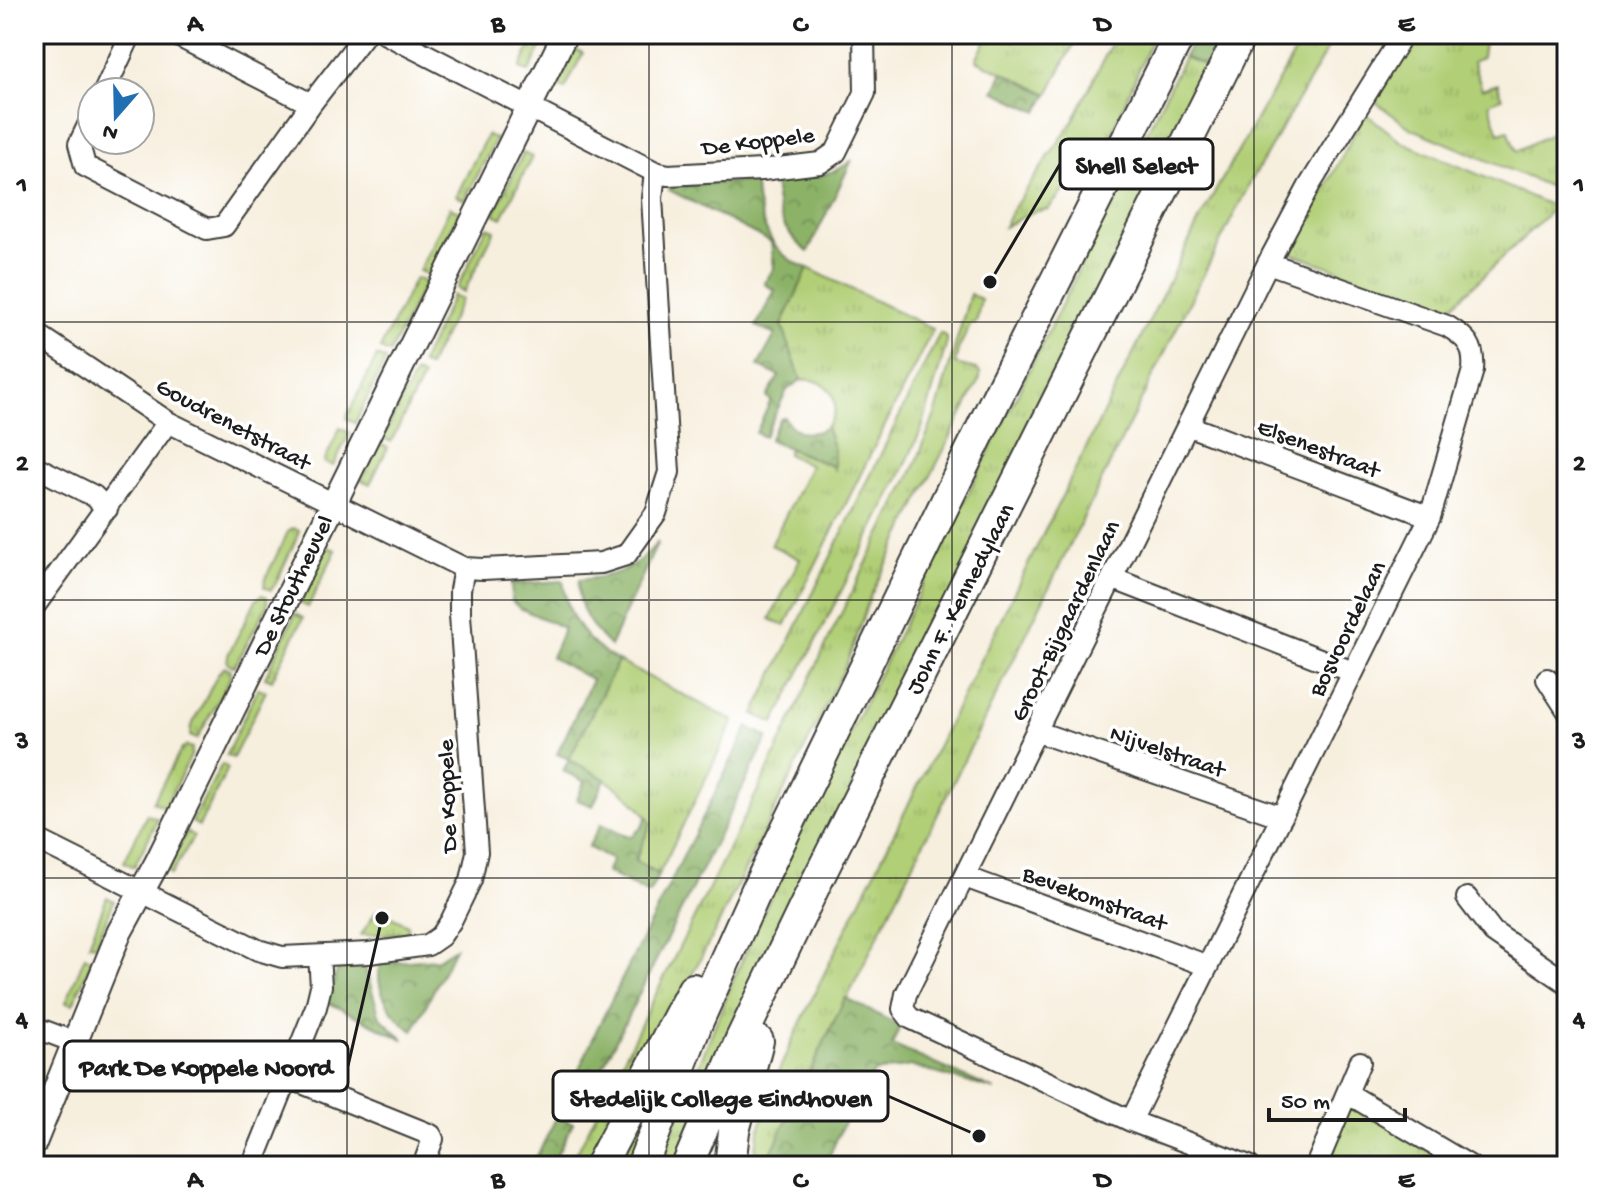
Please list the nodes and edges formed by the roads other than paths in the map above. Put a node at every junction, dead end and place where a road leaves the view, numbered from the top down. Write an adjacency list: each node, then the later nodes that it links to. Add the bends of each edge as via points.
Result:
1 (131, 34): 11 (street)
2 (174, 34): 13 (street)
3 (365, 34): 13 (street)
4 (386, 34): 14 (street, De Koppele)
5 (565, 34): 14 (street, De Stoutheuvel)
6 (864, 34): 16 (street, De Koppele, via 865,93 836,152 820,163)
7 (1180, 34): 36 (main road)
8 (1241, 34): 12 (main road, John F. Kennedylaan)
9 (1257, 34): 12 (main road)
10 (1403, 34): 17 (street, Groot-Bijgaardenlaan)
11 (111, 76)
12 (1209, 98): 35 (main road, John F. Kennedylaan)
13 (311, 104): 15 (street, via 224,226 207,229 85,166)
14 (529, 107): 16 (street, De Koppele); 22 (street, De Stoutheuvel)
15 (82, 156)
16 (655, 172): 25 (street, via 652,198 669,472 656,513 626,555 601,563)
17 (1268, 263): 20 (street, Groot-Bijgaardenlaan); 24 (street, Bosvoordelaan, via 1447,326 1466,338 1475,354 1473,370)
18 (34, 332): 19 (street, Goudrenetstraat)
19 (168, 422): 22 (street, Goudrenetstraat); 23 (street)
20 (1189, 426): 24 (street, Elsenestraat); 26 (street, Groot-Bijgaardenlaan)
21 (34, 466): 23 (street, via 94,496)
22 (333, 503): 25 (street); 37 (street, De Stoutheuvel)
23 (107, 509): 27 (street)
24 (1430, 517): 28 (street, Bosvoordelaan)
25 (464, 568): 39 (street, De Koppele, via 460,615 477,824 471,880 446,929 428,945)
26 (1114, 579): 28 (street); 31 (street, Groot-Bijgaardenlaan)
27 (34, 607)
28 (1353, 672): 32 (street, Bosvoordelaan)
29 (1547, 679): 30 (street)
30 (1567, 710)
31 (1038, 732): 32 (street, Nijvelstraat); 34 (street, Groot-Bijgaardenlaan)
32 (1282, 817): 40 (street, Bosvoordelaan)
33 (34, 838): 37 (street, De Koppele)
34 (965, 877): 40 (street, Bevekomstraat); 47 (street, Groot-Bijgaardenlaan, via 903,1009 910,1018)
35 (815, 885): 53 (main road, John F. Kennedylaan); 54 (main road, via 757,1045)
36 (758, 887): 51 (main road, via 720,938); 52 (main road, via 697,1023)
37 (140, 891): 39 (street, De Koppele, via 270,955); 43 (street, De Stoutheuvel)
38 (1467, 898): 41 (street, via 1493,932)
39 (319, 956): 45 (street, via 320,993)
40 (1208, 966): 47 (street, Bosvoordelaan)
41 (1567, 983)
42 (34, 1027): 43 (street)
43 (74, 1042): 48 (street, De Stoutheuvel)
44 (1360, 1062): 46 (street)
45 (287, 1077): 49 (street); 50 (street, via 431,1135)
46 (1347, 1093): 56 (street); 57 (street)
47 (1131, 1121): 55 (street)
48 (34, 1143)
49 (252, 1166)
50 (423, 1166)
51 (600, 1166)
52 (642, 1166)
53 (687, 1166)
54 (730, 1166)
55 (1249, 1166)
56 (1316, 1166)
57 (1470, 1166)

